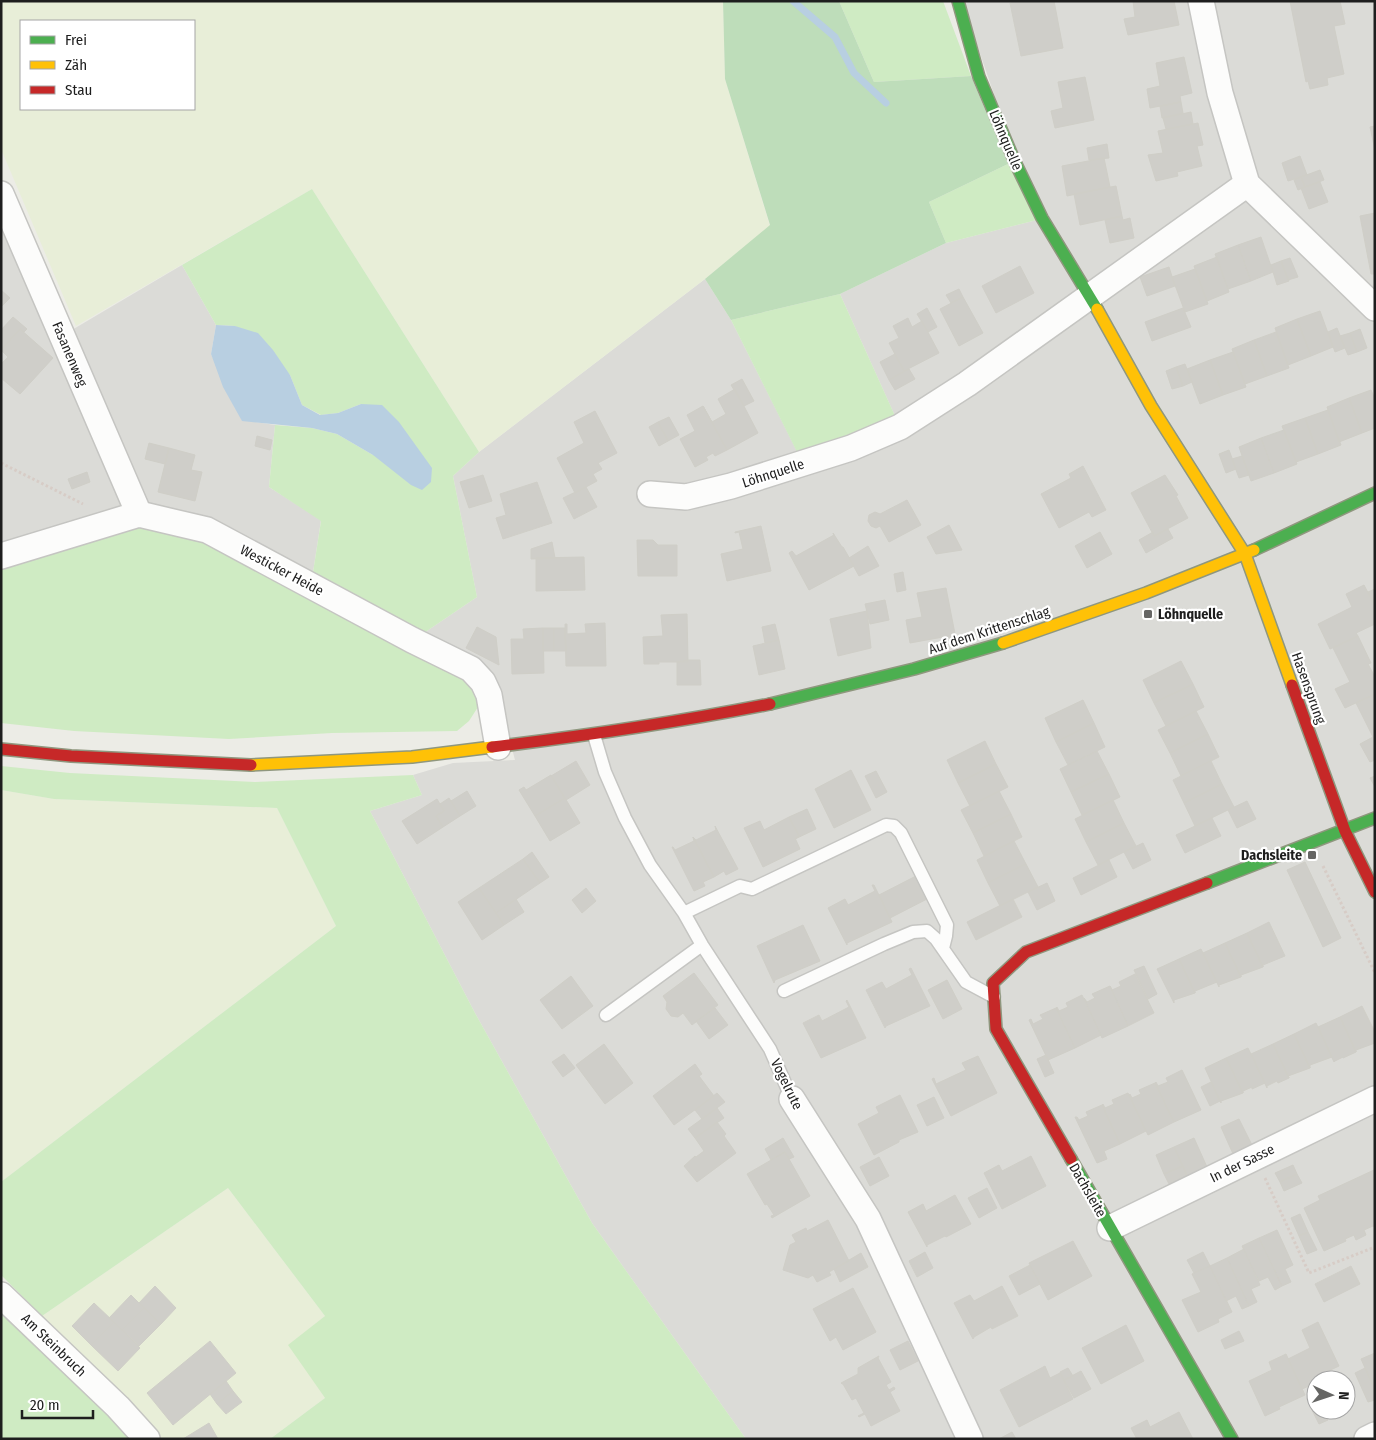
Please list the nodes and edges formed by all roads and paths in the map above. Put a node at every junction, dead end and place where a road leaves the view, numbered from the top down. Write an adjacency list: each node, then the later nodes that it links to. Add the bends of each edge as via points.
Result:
1 (958, 1): 5 (street, Löhnquelle, via 979,77 1014,160 1042,218)
2 (1201, 1): 3 (street, via 1220,93)
3 (1247, 184): 5 (street, Löhnquelle); 6 (street)
4 (1, 195): 10 (street, Fasanenweg)
5 (1090, 296): 9 (street, Löhnquelle, via 967,384 900,427 852,448 731,486 686,497); 11 (street, Löhnquelle, via 1151,406)
6 (1375, 308)
7 (1, 463): 10 (path)
8 (1375, 493): 11 (street, Auf dem Krittenschlag)
9 (650, 494)
10 (128, 517): 12 (street); 14 (street, Westicker Heide, via 207,530 470,669 483,682 489,695)
11 (1245, 554): 13 (street, Auf dem Krittenschlag, via 1020,638 914,669 789,700); 17 (street, Hasensprung)
12 (1, 556)
13 (594, 736): 14 (street); 20 (lane, Vogelrute, via 625,818 650,865)
14 (498, 747): 15 (street, via 412,757 252,766)
15 (1, 749)
16 (1375, 818): 17 (street)
17 (1345, 831): 18 (street, Dachsleite); 19 (street, Hasensprung)
18 (1313, 843): 23 (path); 25 (street, Dachsleite, via 1026,952 993,983)
19 (1375, 892)
20 (684, 913): 21 (lane, Vogelrute); 22 (lane, via 740,886 752,890 886,825 894,826 901,833 947,925)
21 (702, 945): 26 (lane); 27 (lane, Vogelrute, via 770,1049)
22 (943, 948): 24 (lane, via 927,931 913,932); 25 (lane, via 966,982)
23 (1375, 973)
24 (784, 991)
25 (994, 997): 30 (street, Dachsleite, via 996,1029)
26 (606, 1015)
27 (792, 1099): 35 (street, Vogelrute, via 868,1219)
28 (1375, 1099): 29 (street, In der Sasse)
29 (1256, 1157): 30 (street, In der Sasse); 31 (path, via 1309,1273)
30 (1110, 1228): 36 (street, Dachsleite)
31 (1375, 1247)
32 (1, 1296): 34 (street, Am Steinbruch, via 118,1407)
33 (1375, 1435): 37 (street)
34 (147, 1439)
35 (970, 1439)
36 (1232, 1439)
37 (1367, 1439)

